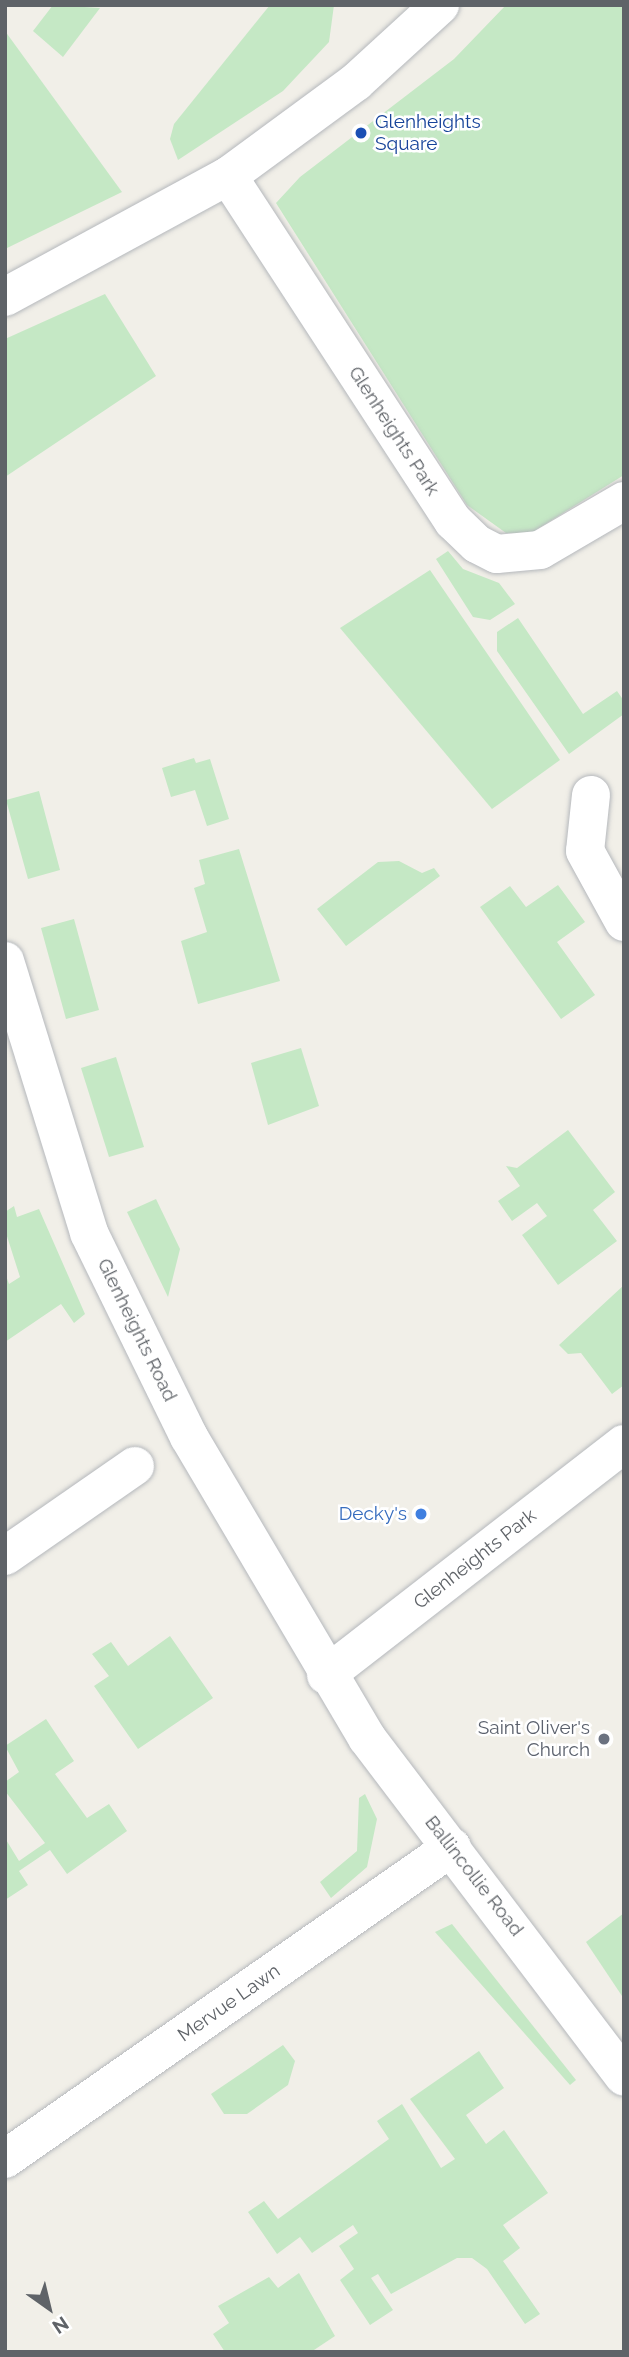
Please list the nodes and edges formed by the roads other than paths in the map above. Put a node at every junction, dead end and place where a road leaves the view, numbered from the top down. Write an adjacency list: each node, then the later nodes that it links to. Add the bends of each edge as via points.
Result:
1 (423, 11): 2 (street, via 356,82)
2 (228, 176): 3 (street); 4 (street, Glenheights Park, via 453,521 477,544 497,554 540,550)
3 (5, 297)
4 (624, 501)
5 (590, 795): 6 (street, via 585,851)
6 (624, 922)
7 (5, 961): 11 (street, Glenheights Road, via 89,1233 189,1437)
8 (624, 1444): 11 (street, Glenheights Park)
9 (135, 1466): 10 (street)
10 (5, 1556)
11 (326, 1675): 12 (street, Ballincollie Road)
12 (452, 1847): 13 (street, Ballincollie Road); 14 (street, Mervue Lawn)
13 (624, 2076)
14 (5, 2159)

